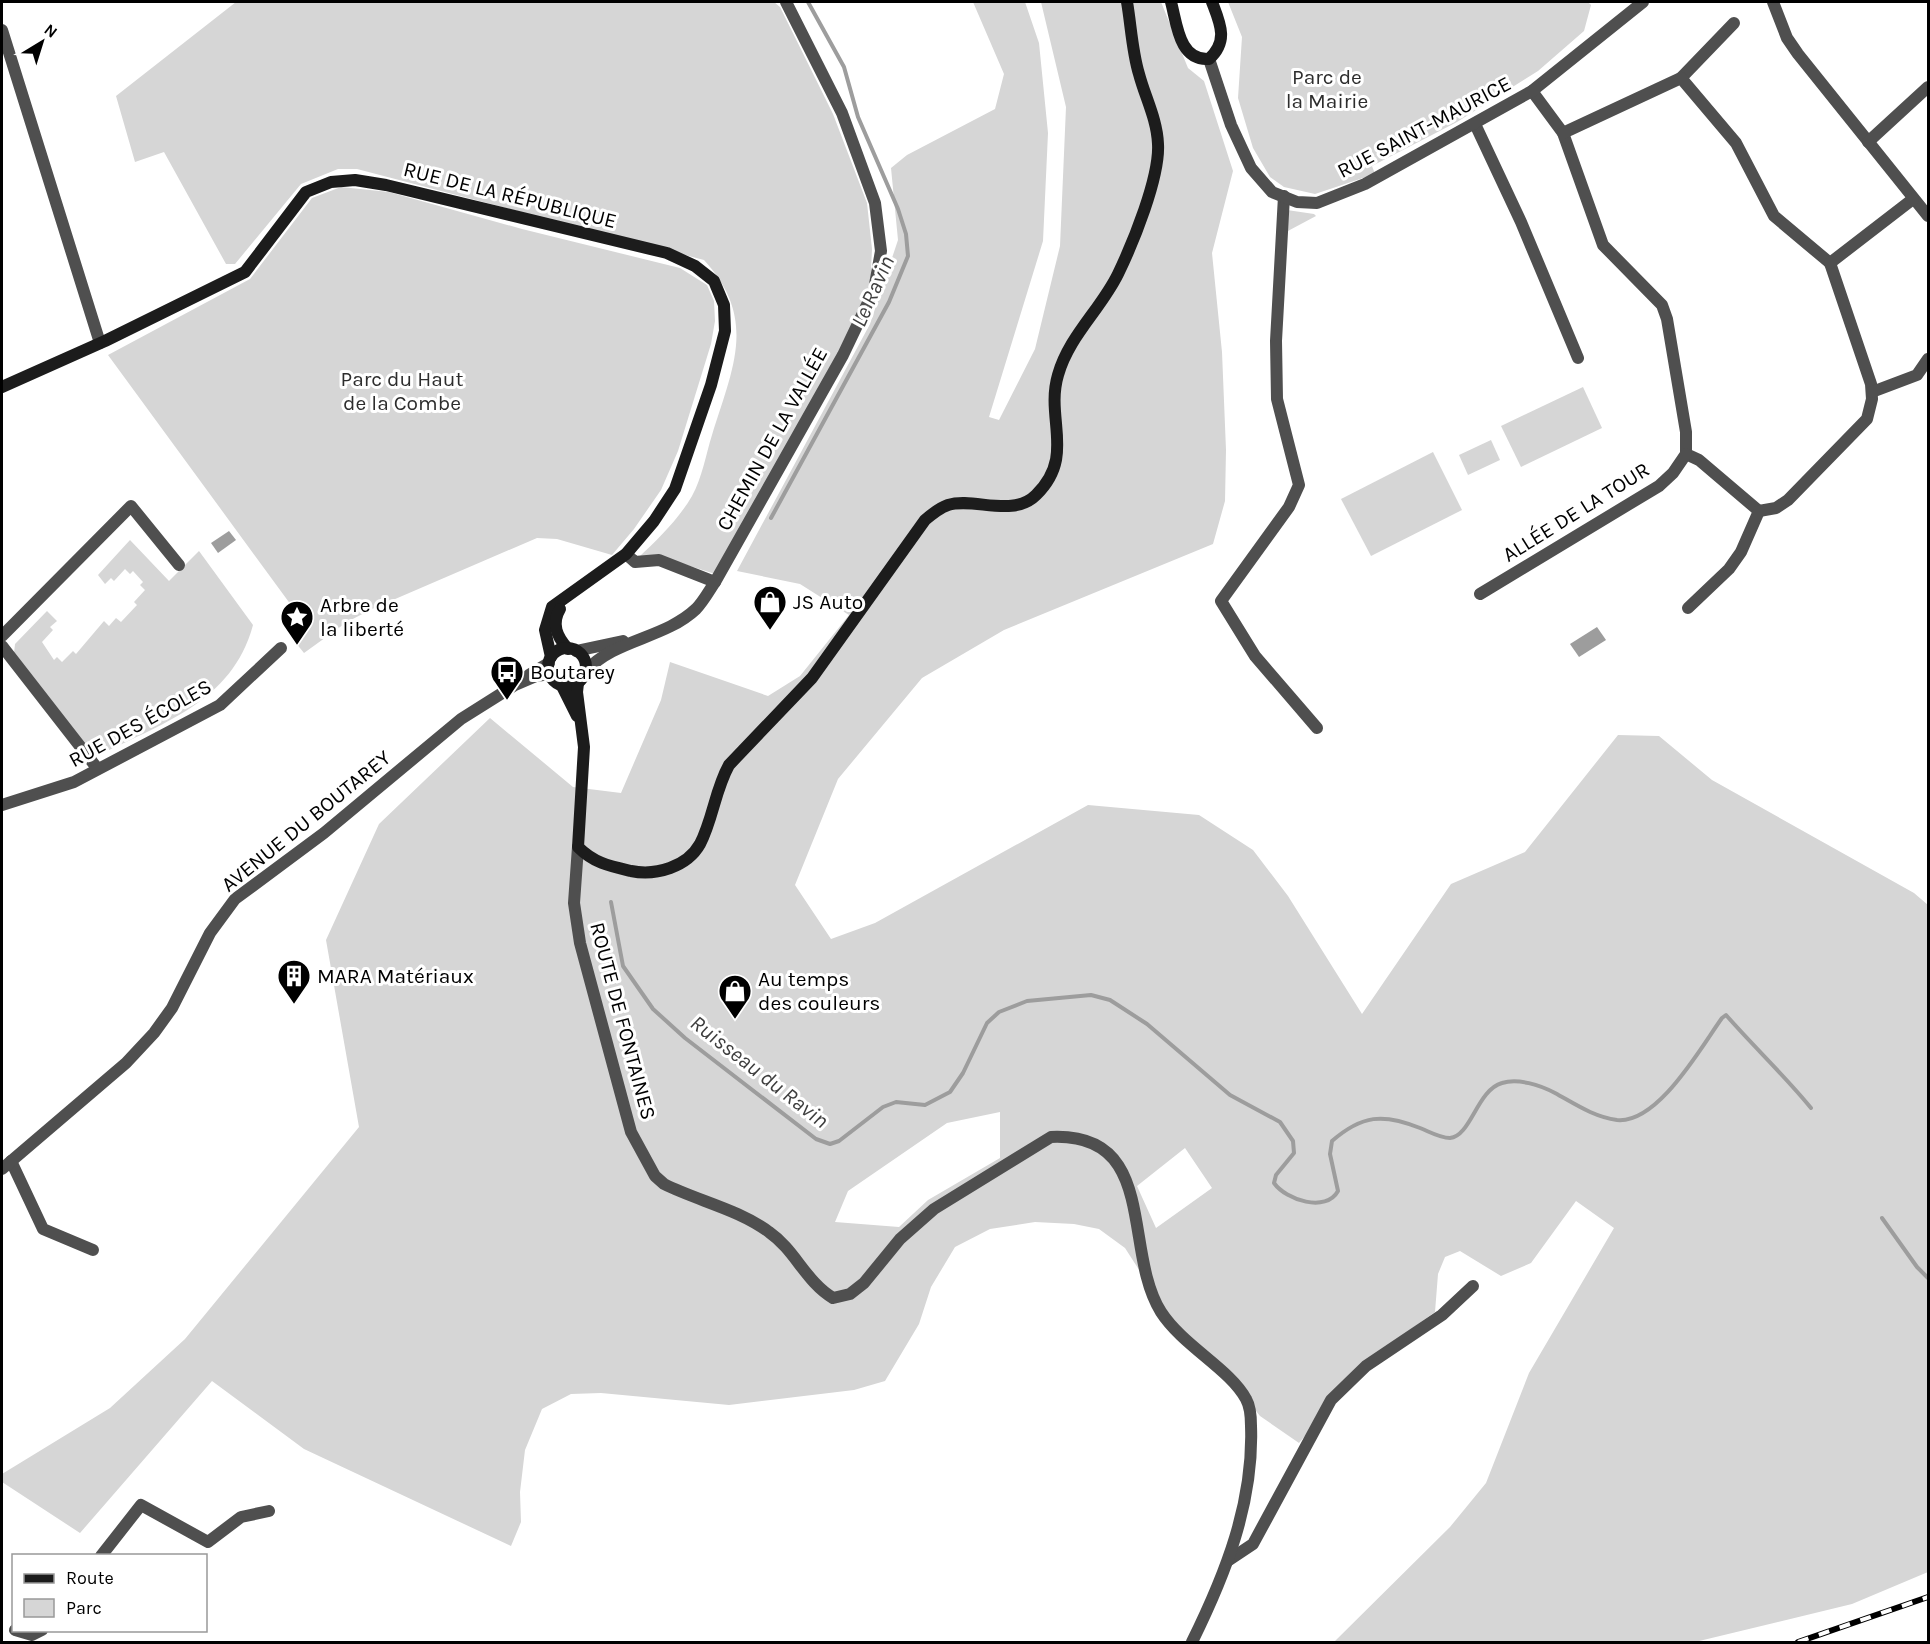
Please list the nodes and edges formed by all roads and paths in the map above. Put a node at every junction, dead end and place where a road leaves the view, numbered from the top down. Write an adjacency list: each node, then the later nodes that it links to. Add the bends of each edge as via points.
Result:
1 (786, 2): 29 (street, CHEMIN DE LA VALLÉE, via 842,113 875,203 881,251 874,290 843,355)
2 (1127, 2): 46 (main road, via 1138,70 1155,121 1156,166 1119,272 1061,364 1054,394 1058,439 1053,474 1034,498 1015,505 948,505 925,520 812,678 729,765 700,844 689,857 659,872 640,873 590,859)
3 (1171, 2): 9 (main road, via 1190,55 1199,60)
4 (1212, 2): 9 (main road, via 1222,30 1222,43)
5 (1643, 2): 12 (street, RUE SAINT-MAURICE)
6 (1773, 2): 15 (street, via 1787,38)
7 (1734, 23): 10 (street)
8 (2, 30): 20 (street)
9 (1209, 59): 16 (street, RUE SAINT-MAURICE, via 1231,125 1251,168 1272,192)
10 (1681, 78): 14 (street); 19 (street, via 1736,143 1774,216)
11 (1929, 87): 15 (street)
12 (1532, 91): 13 (street, RUE SAINT-MAURICE); 14 (street)
13 (1475, 124): 16 (street, RUE SAINT-MAURICE, via 1330,199 1298,202); 21 (street)
14 (1563, 133): 25 (street, via 1603,245 1662,305 1682,409)
15 (1868, 142): 17 (street)
16 (1284, 196): 43 (street, via 1276,399 1299,485 1289,507 1221,601 1255,656)
17 (1913, 199): 18 (street); 19 (street)
18 (1929, 216)
19 (1830, 263): 24 (street)
20 (100, 343): 23 (main road, RUE DE LA RÉPUBLIQUE); 27 (main road, RUE DE LA RÉPUBLIQUE, via 245,272 306,192 331,182 355,180 386,185 667,253 695,266 714,281 724,305 725,331 675,489)
21 (1578, 358)
22 (1929, 359): 24 (street, via 1917,375)
23 (2, 387)
24 (1872, 393): 26 (street, via 1867,419 1788,500 1776,508)
25 (1686, 454): 26 (street, via 1699,460); 31 (street, ALLÉE DE LA TOUR, via 1659,486)
26 (1759, 511): 32 (street, via 1735,561)
27 (626, 554): 29 (street, via 635,562 659,560); 30 (main road, RUE DE LA RÉPUBLIQUE)
28 (179, 565): 33 (street, via 131,506)
29 (713, 584): 34 (street, via 697,608 676,623)
30 (582, 586): 37 (main road, RUE DE LA RÉPUBLIQUE, via 555,618 555,628); 38 (main road, RUE DE LA RÉPUBLIQUE, via 561,599 548,616 545,630)
31 (1480, 594)
32 (1688, 608)
33 (2, 636)
34 (642, 638): 37 (street); 39 (street, via 608,653)
35 (2, 646): 44 (street)
36 (281, 648): 44 (street, RUE DES ÉCOLES, via 220,705)
37 (572, 650): 38 (main road, via 558,651); 39 (main road, via 584,660)
38 (550, 665): 41 (main road); 47 (street, AVENUE DU BOUTAREY, via 461,719 324,833 234,899 210,933 172,1008 154,1033 126,1063)
39 (586, 671): 40 (main road)
40 (578, 683): 41 (main road); 42 (main road)
41 (562, 686): 42 (main road)
42 (581, 725): 46 (main road, via 584,765)
43 (1317, 728)
44 (97, 768): 45 (street, RUE DES ÉCOLES, via 74,782)
45 (2, 805)
46 (578, 847): 52 (street, ROUTE DE FONTAINES, via 574,903 580,943 631,1132 655,1176 664,1184 769,1231 793,1252 819,1289 833,1298 850,1294 864,1283 900,1239 934,1209 1051,1137 1072,1136 1115,1159 1129,1182 1146,1276 1160,1310 1189,1345 1236,1386 1247,1401 1251,1425 1248,1473)
47 (6, 1165): 48 (street, via 43,1228)
48 (93, 1250)
49 (1473, 1286): 52 (street, via 1442,1315 1366,1366 1331,1400 1253,1544)
50 (269, 1511): 51 (street, via 241,1517 208,1542 141,1505)
51 (103, 1554)
52 (1229, 1560): 55 (street, ROUTE DE FONTAINES)
53 (21, 1632): 54 (street)
54 (38, 1632)
55 (1192, 1642)

